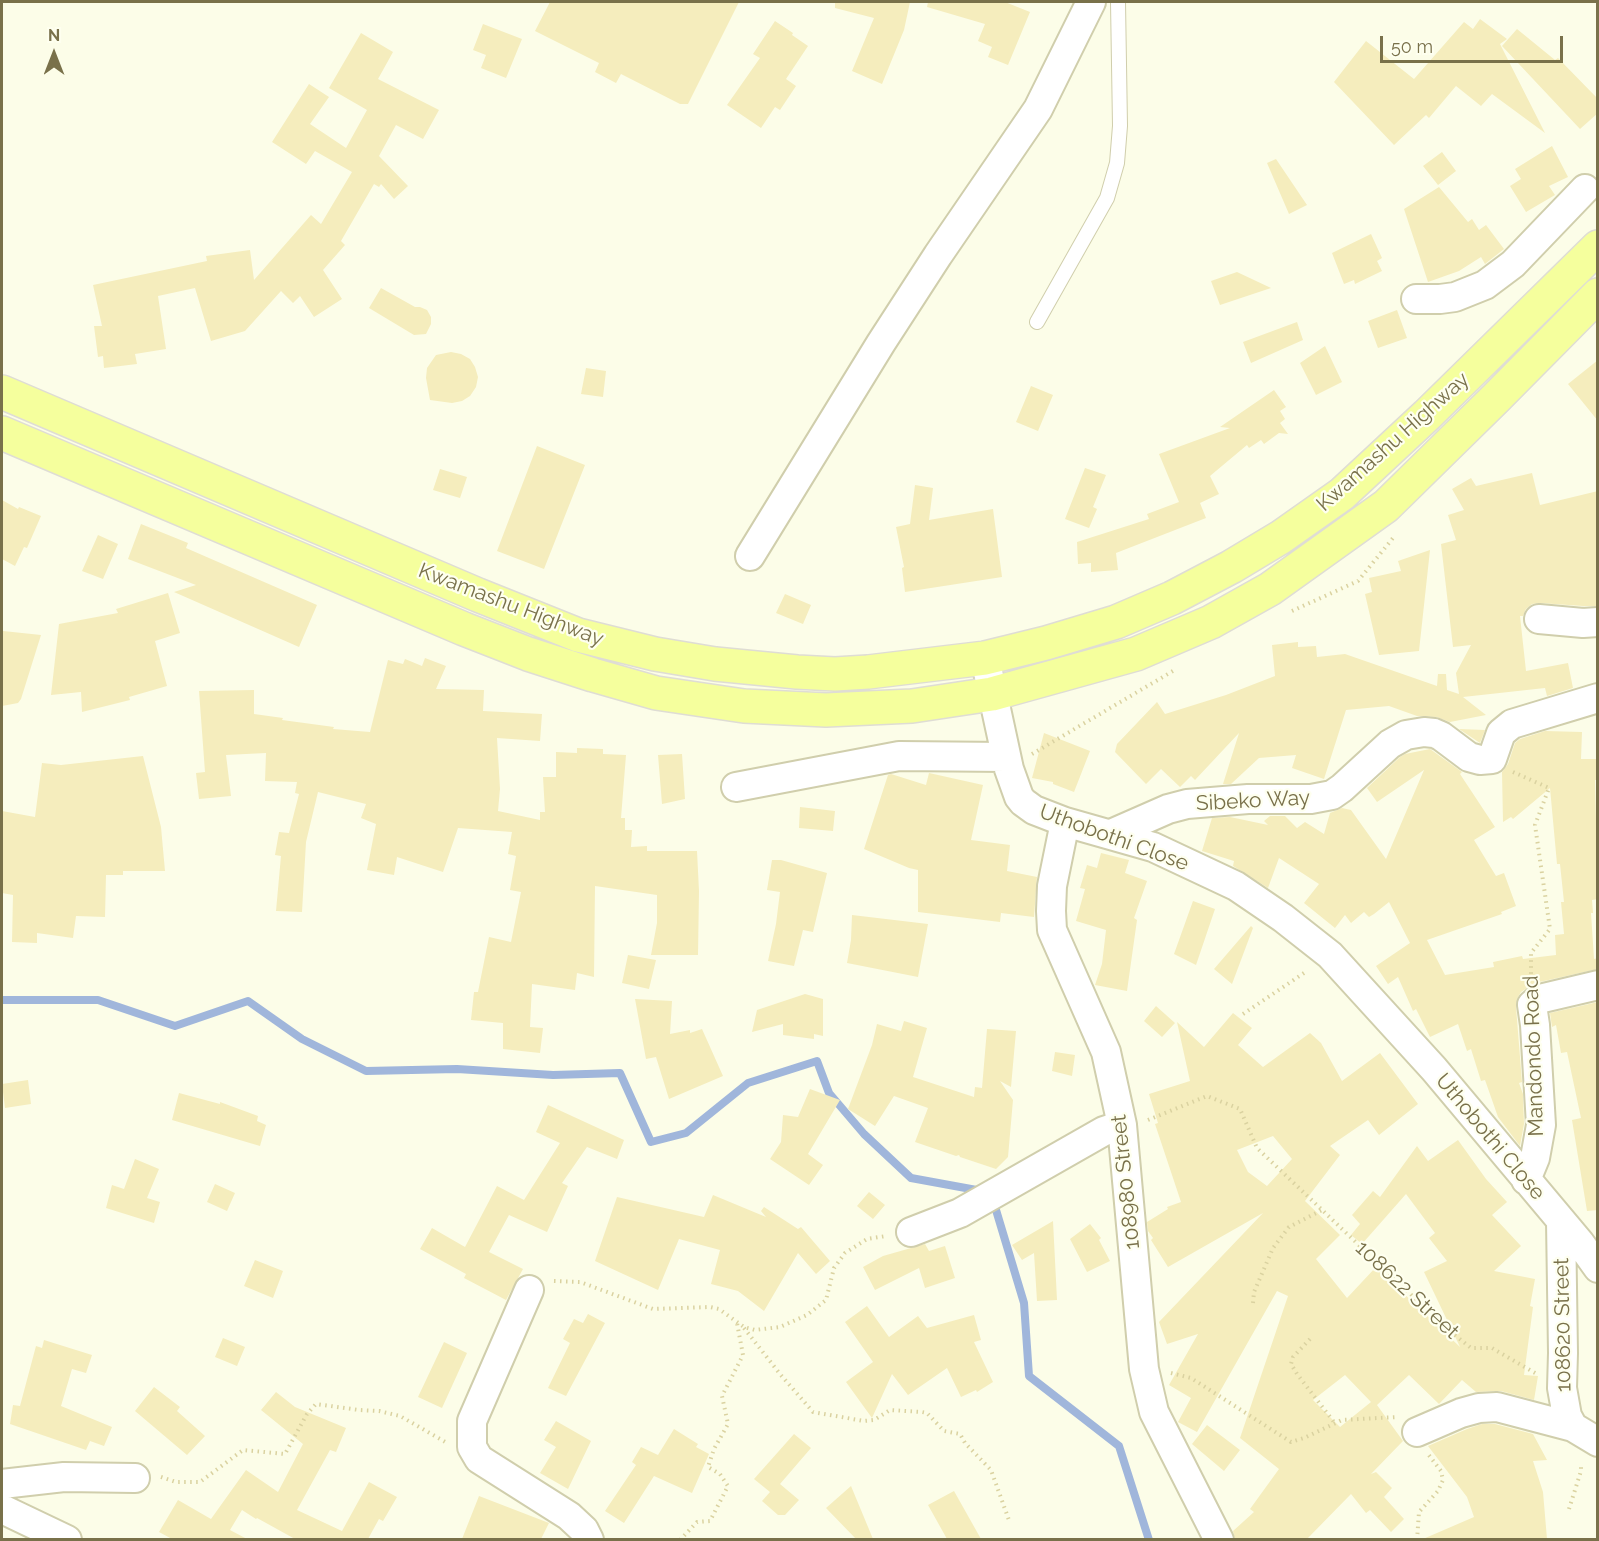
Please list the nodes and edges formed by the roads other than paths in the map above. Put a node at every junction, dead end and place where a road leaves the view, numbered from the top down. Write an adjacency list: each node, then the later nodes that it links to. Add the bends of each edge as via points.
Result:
1 (1091, 2): 10 (street, via 1038,109 881,343)
2 (1118, 2): 7 (lane, via 1117,163 1107,198)
3 (1593, 187): 6 (street, via 1514,264 1485,285 1455,297)
4 (1598, 247): 15 (main road, Kwamashu Highway, via 1350,486 1281,537 1172,598 1116,622)
5 (1598, 295): 16 (main road, Kwamashu Highway, via 1386,506 1270,589 1211,622 1137,654)
6 (1416, 298)
7 (1037, 322)
8 (2, 392): 11 (main road, Kwamashu Highway)
9 (2, 433): 14 (main road, Kwamashu Highway)
10 (750, 556)
11 (478, 595): 14 (main road); 15 (main road, Kwamashu Highway, via 578,634 655,654 715,664 835,674)
12 (1539, 619): 13 (street)
13 (1598, 622)
14 (464, 629): 16 (main road, Kwamashu Highway, via 528,654 656,693 744,706 826,710 912,706)
15 (985, 658): 16 (street, Uthobothi Close)
16 (992, 694): 18 (street, Uthobothi Close)
17 (1598, 698): 21 (street, Sibeko Way, via 1512,724 1501,733 1492,759 1469,757 1434,733 1406,735 1390,744 1332,795 1187,804 1168,808)
18 (1006, 757): 19 (street, via 899,756); 20 (street, Uthobothi Close, via 1023,802)
19 (736, 787)
20 (1065, 822): 21 (street, Uthobothi Close); 23 (street, 108980 Street, via 1052,886 1052,930 1106,1052)
21 (1111, 834): 24 (street, Uthobothi Close, via 1153,847 1236,886 1330,956 1434,1069)
22 (1598, 985): 24 (street, Mandondo Road, via 1539,999 1532,1005 1541,1125)
23 (1122, 1125): 26 (street, via 1104,1131 960,1213); 37 (street, 108980 Street, via 1144,1369 1154,1412)
24 (1526, 1180): 25 (street, Uthobothi Close)
25 (1561, 1221): 27 (street, Uthobothi Close); 29 (street, 108620 Street, via 1562,1388)
26 (911, 1232)
27 (1598, 1268)
28 (530, 1290): 36 (street, via 472,1421 471,1447 479,1459 569,1516)
29 (1573, 1427): 30 (street, via 1497,1407 1461,1413); 31 (street)
30 (1417, 1432)
31 (1598, 1442)
32 (135, 1478): 33 (street, via 64,1477)
33 (2, 1484)
34 (2, 1509): 35 (street)
35 (67, 1539)
36 (589, 1539)
37 (1219, 1539)

